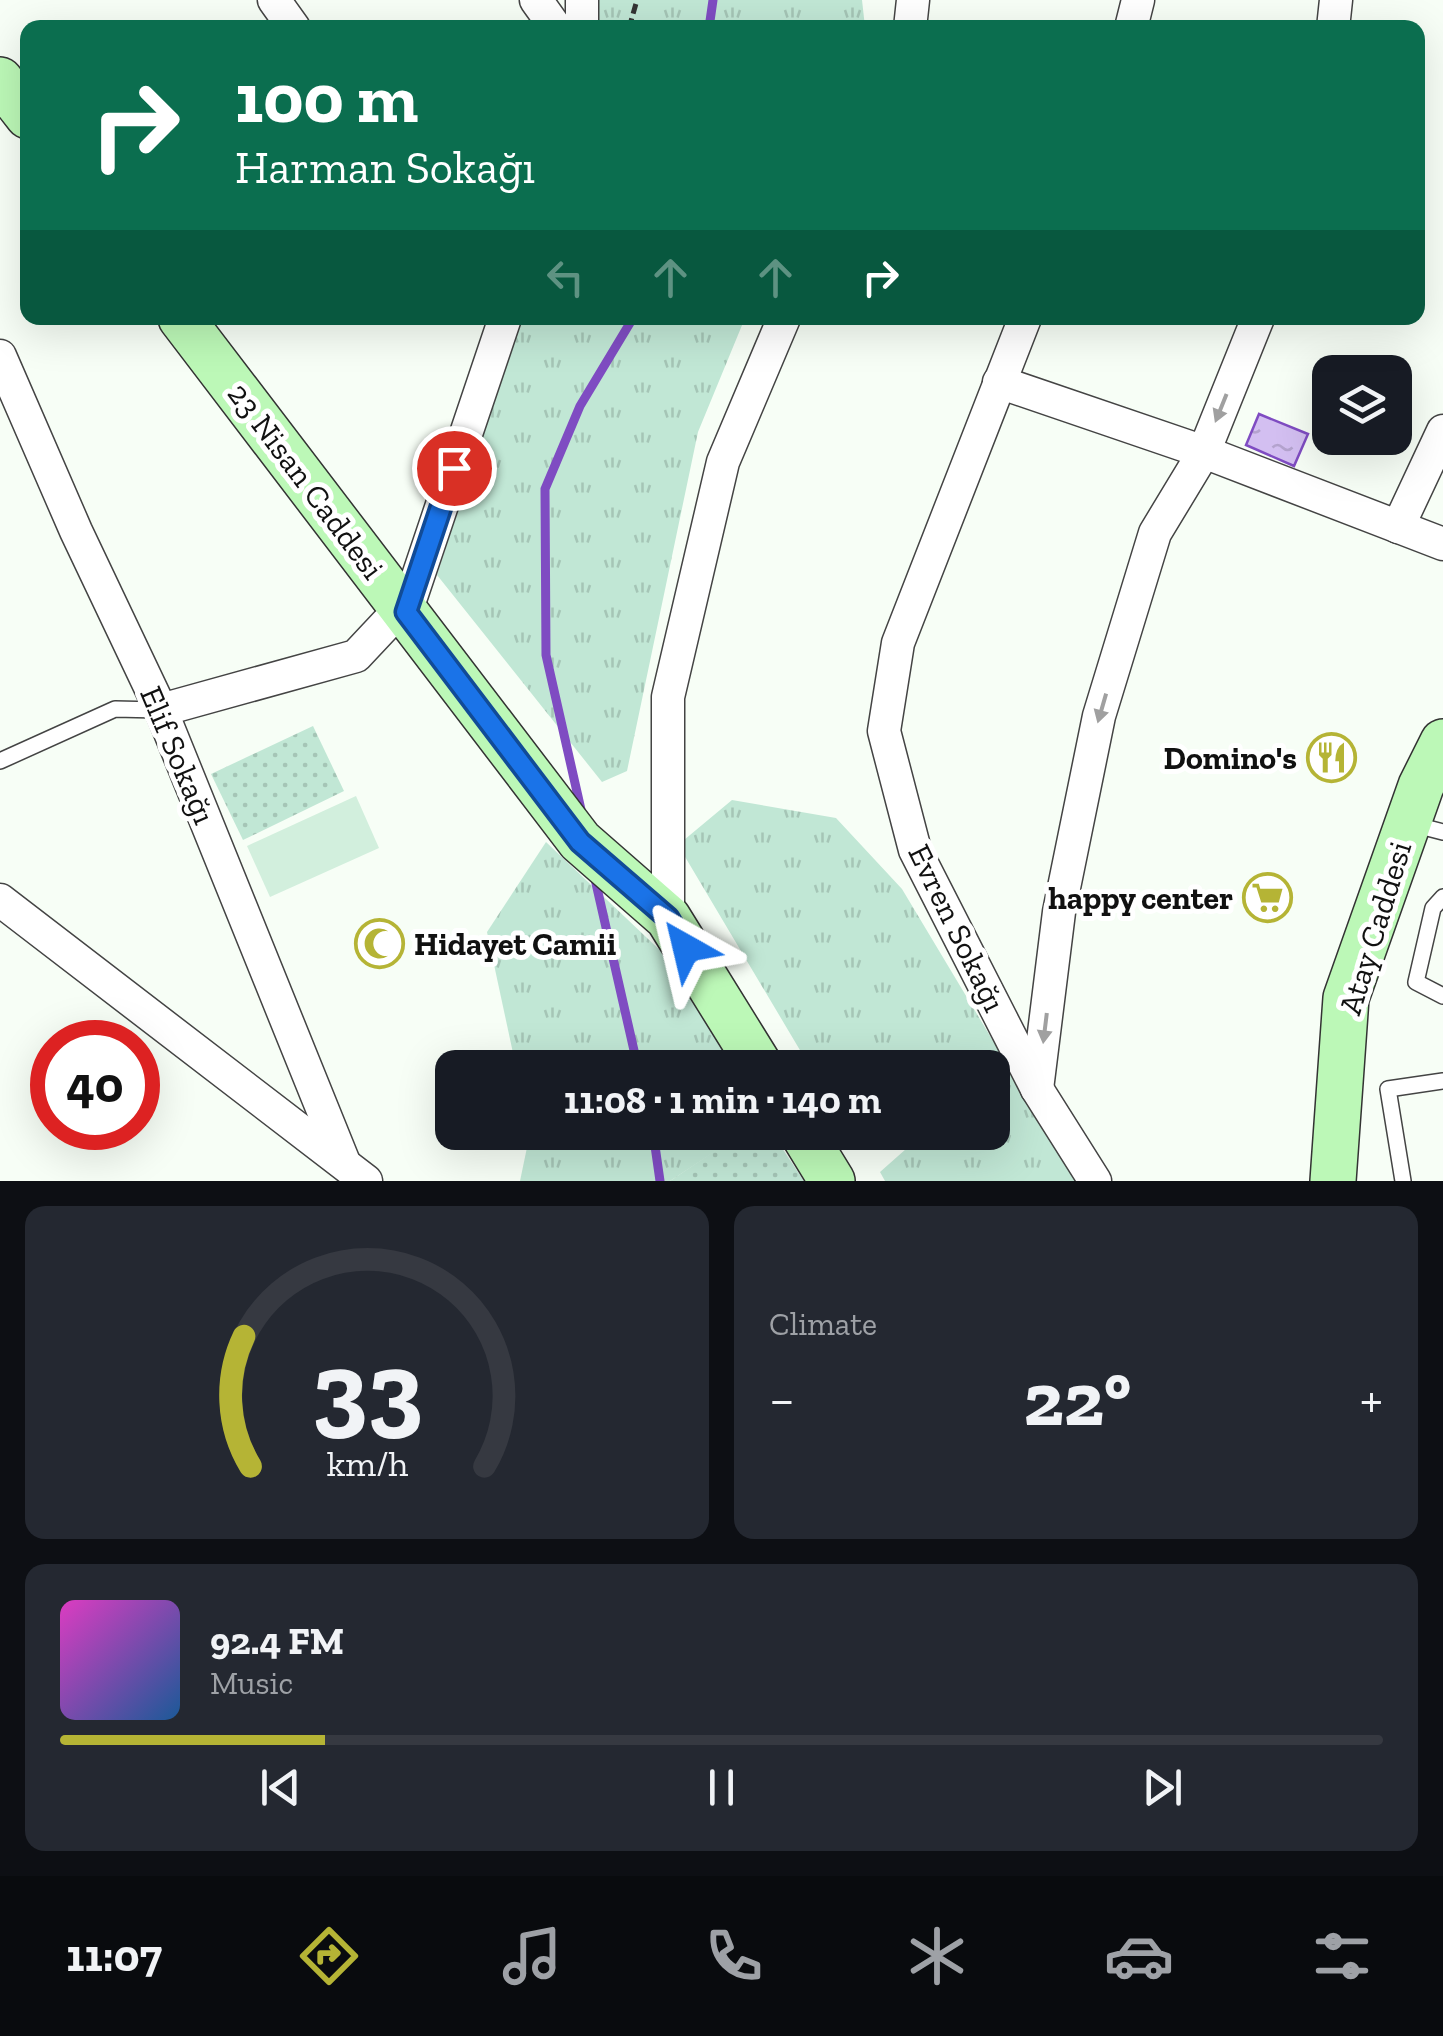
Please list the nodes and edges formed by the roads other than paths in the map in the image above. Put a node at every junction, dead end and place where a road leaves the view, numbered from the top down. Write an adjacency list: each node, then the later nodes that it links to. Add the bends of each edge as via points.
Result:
1 (0, 80): 2 (street)
2 (20, 106)
3 (186, 325): 14 (street, 23 Nisan Caddesi)
4 (494, 325): 14 (street)
5 (781, 325): 21 (street, via 723,462 668,697)
6 (1022, 325): 9 (street, Evren Sokağı)
7 (1255, 325): 11 (street, one-way to 11)
8 (0, 356): 15 (street, Elif Sokağı)
9 (998, 382): 11 (street); 25 (street, Evren Sokağı, via 898,643 884,731 915,850)
10 (1443, 431): 12 (street)
11 (1204, 452): 12 (street); 25 (street, one-way to 25, via 1155,533 1099,716 1059,912)
12 (1398, 527): 13 (street)
13 (1443, 544)
14 (406, 612): 15 (street, via 356,656); 21 (street, 23 Nisan Caddesi, via 580,842)
15 (161, 710): 17 (lane, via 115,708); 27 (street, Elif Sokağı)
16 (1443, 742): 18 (street, Atay Caddesi)
17 (0, 761)
18 (1426, 827): 30 (street, Atay Caddesi, via 1346,998)
19 (1443, 897): 22 (lane, via 1433,908 1416,982)
20 (0, 900): 27 (street)
21 (668, 918): 23 (street, 23 Nisan Caddesi)
22 (1443, 996)
23 (750, 1050)
24 (1443, 1081): 31 (lane, via 1388,1089)
25 (1037, 1089): 29 (street, Evren Sokağı)
26 (813, 1150): 28 (street)
27 (354, 1171)
28 (832, 1181)
29 (1096, 1181)
30 (1333, 1181)
31 (1403, 1181)

